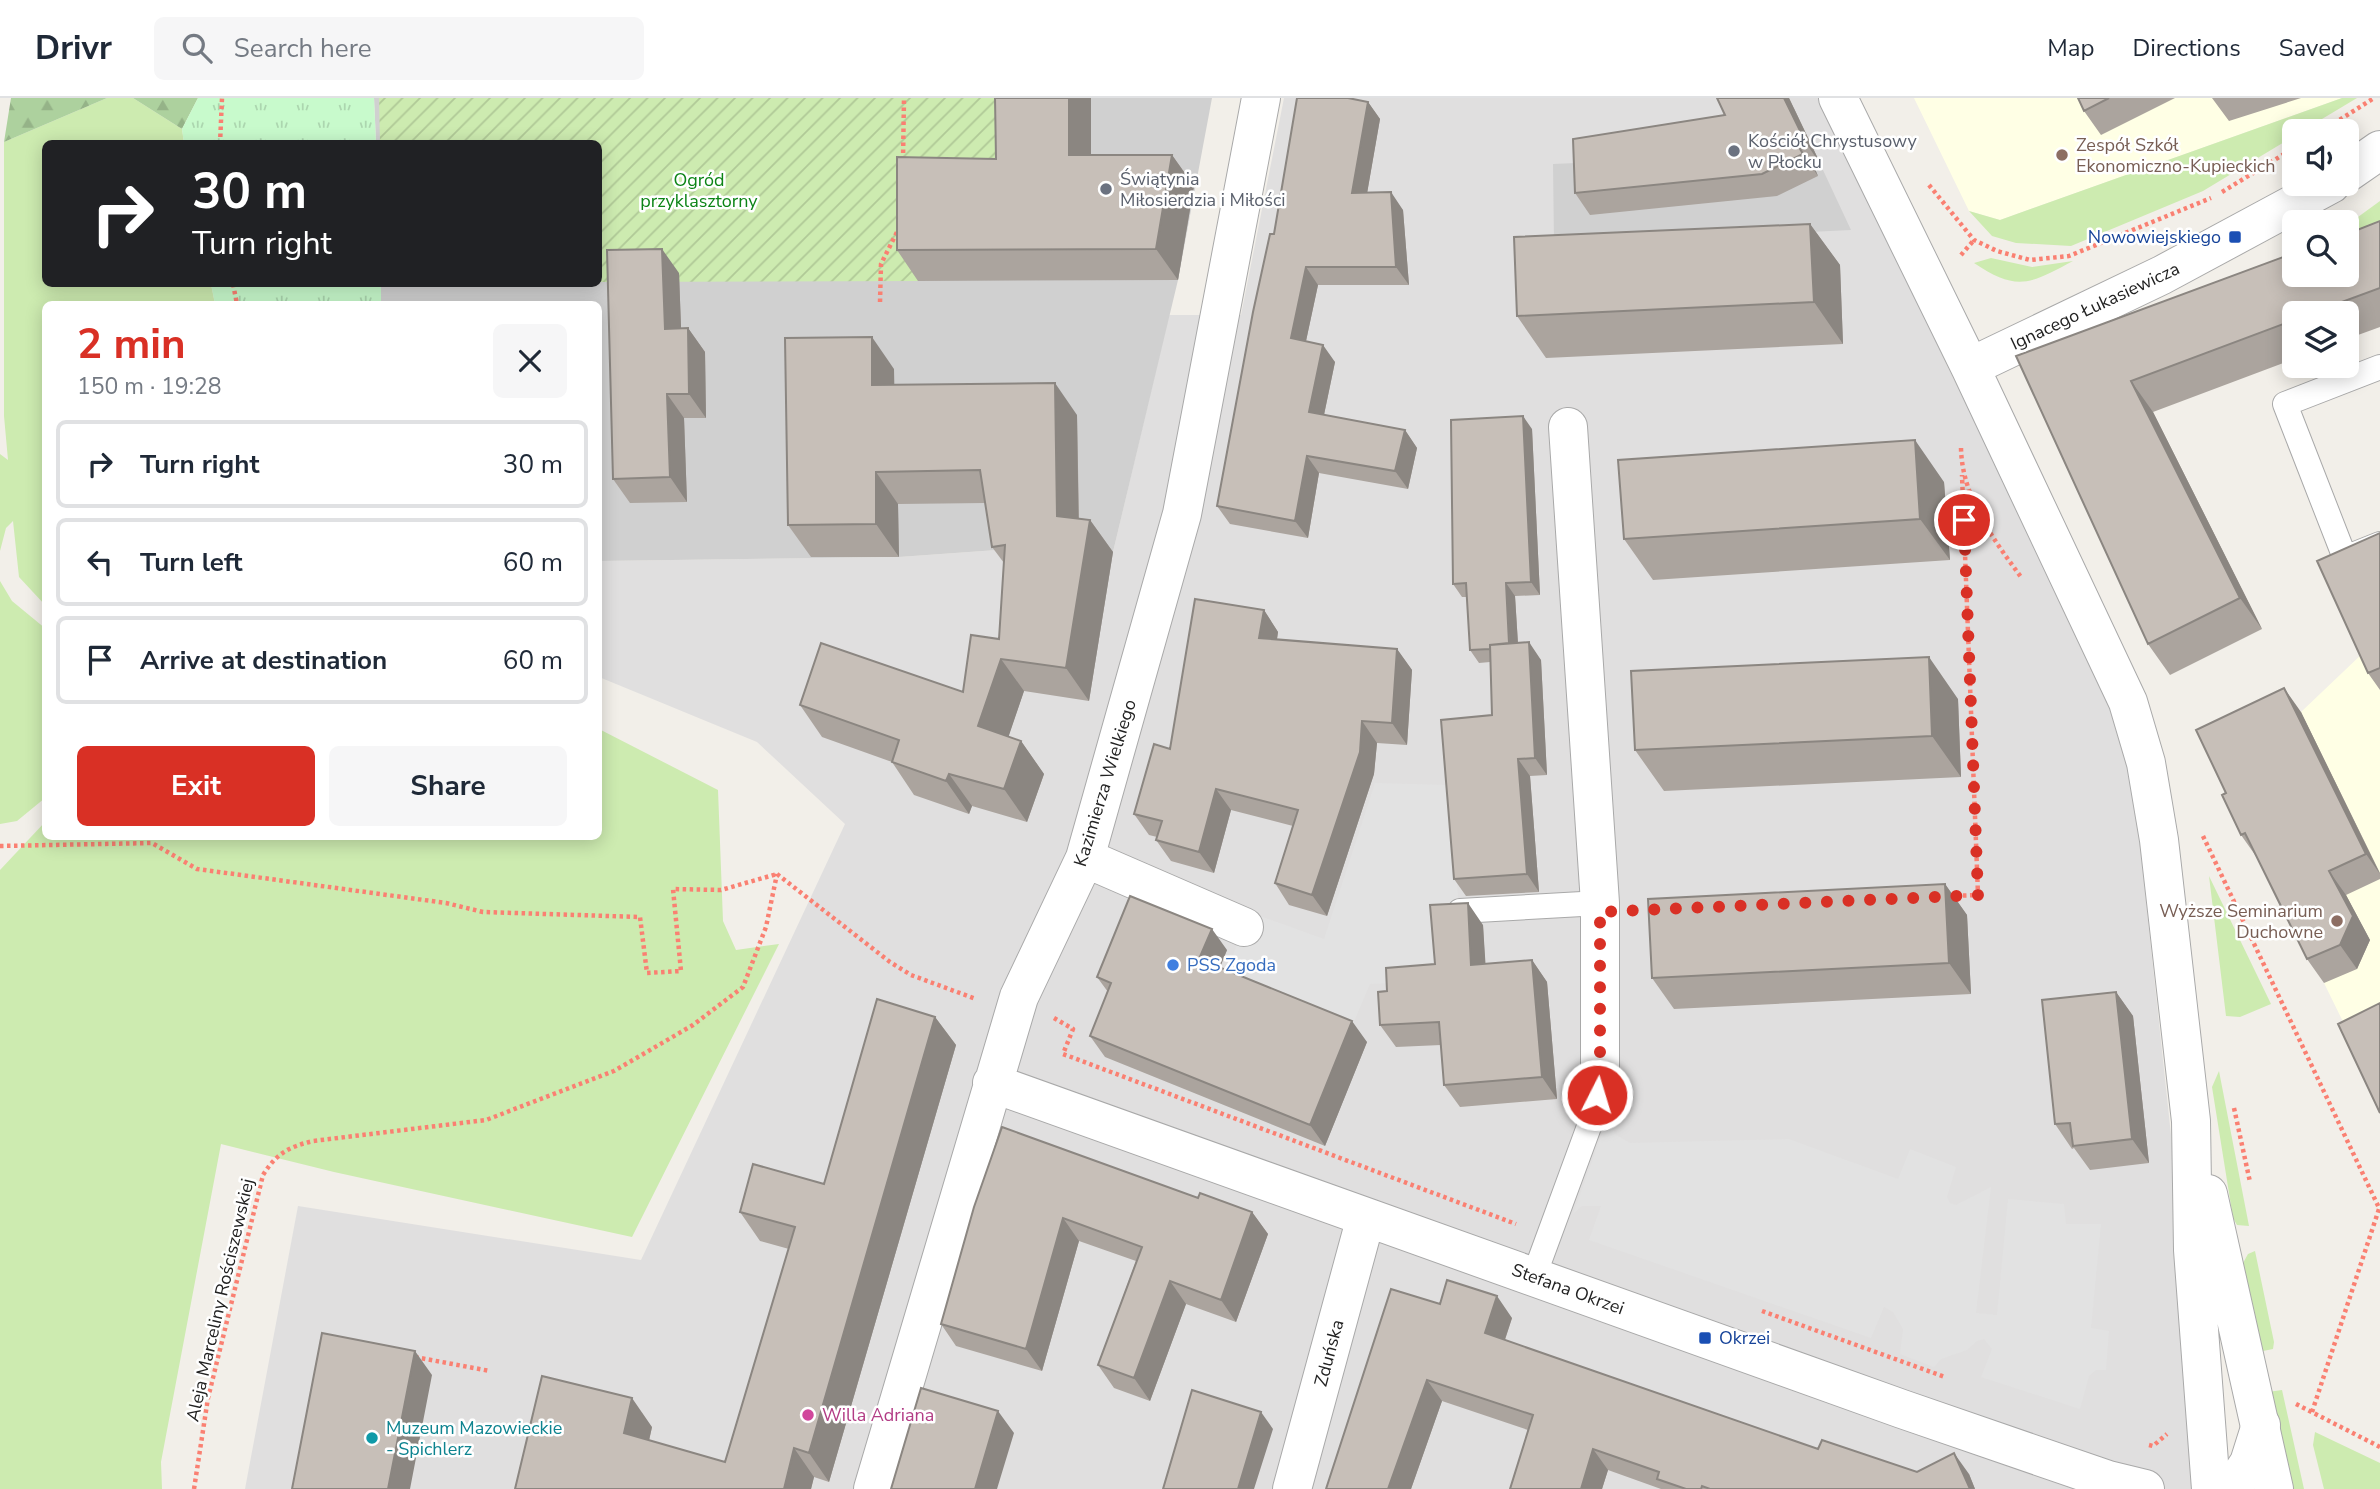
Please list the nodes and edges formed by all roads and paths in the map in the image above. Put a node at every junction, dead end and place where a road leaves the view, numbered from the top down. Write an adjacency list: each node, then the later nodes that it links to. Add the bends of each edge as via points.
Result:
1 (222, 98): 7 (path)
2 (904, 98): 11 (path)
3 (1261, 98): 23 (street, Kazimierza Wielkiego, via 1182,514)
4 (1838, 98): 16 (street)
5 (2374, 98): 6 (path)
6 (2341, 119)
7 (220, 140)
8 (2380, 150): 10 (street)
9 (2282, 155): 12 (path, via 2214,197 2068,256 2030,260 1974,240)
10 (2359, 165)
11 (903, 167)
12 (1923, 177)
13 (2309, 196): 16 (street, Ignacego Łukasiewicza, via 2162,275)
14 (902, 222): 15 (path, via 881,264)
15 (880, 302)
16 (1970, 367): 33 (street, via 2128,702 2146,763)
17 (2380, 367): 20 (lane, via 2285,404 2345,558)
18 (1568, 427): 26 (street)
19 (1962, 467): 25 (path, via 1978,895)
20 (2380, 544)
21 (2202, 834): 35 (path)
22 (0, 846): 24 (path, via 152,843 197,869 483,912 640,917 647,972 681,971 673,889 721,890)
23 (1085, 858): 28 (street); 29 (street, Kazimierza Wielkiego)
24 (777, 874): 29 (path, via 911,975 982,1002 989,986); 49 (path, Aleja Marceliny Rościszewskiej, via 766,927 743,987 693,1025 614,1071 486,1120 313,1141 274,1157 263,1175 218,1359)
25 (1938, 897)
26 (1600, 902): 27 (lane); 32 (street, via 1600,1078)
27 (1460, 911)
28 (1244, 927)
29 (1019, 997): 30 (street, Kazimierza Wielkiego); 37 (path, via 1073,1029 1063,1054)
30 (992, 1083): 36 (street, Stefana Okrzei); 50 (street, Kazimierza Wielkiego)
31 (2234, 1106): 34 (path)
32 (1594, 1113): 37 (lane)
33 (2191, 1121): 45 (street); 53 (street, via 2193,1250)
34 (2250, 1184)
35 (2380, 1209): 44 (path)
36 (1366, 1217): 38 (street, Stefana Okrzei); 51 (street, Zduńska)
37 (1547, 1235): 38 (lane)
38 (1534, 1276): 52 (street, Stefana Okrzei, via 1902,1409)
39 (1756, 1309): 42 (path)
40 (409, 1356): 41 (path)
41 (490, 1371)
42 (1953, 1379)
43 (2293, 1391): 44 (path, via 2296,1404)
44 (2312, 1412): 48 (path)
45 (2261, 1426): 54 (street, via 2249,1463); 55 (street)
46 (2172, 1430): 47 (path, via 2153,1446)
47 (2143, 1444)
48 (2380, 1447)
49 (194, 1489)
50 (873, 1489)
51 (1292, 1489)
52 (2145, 1489)
53 (2211, 1489)
54 (2232, 1489)
55 (2274, 1489)

